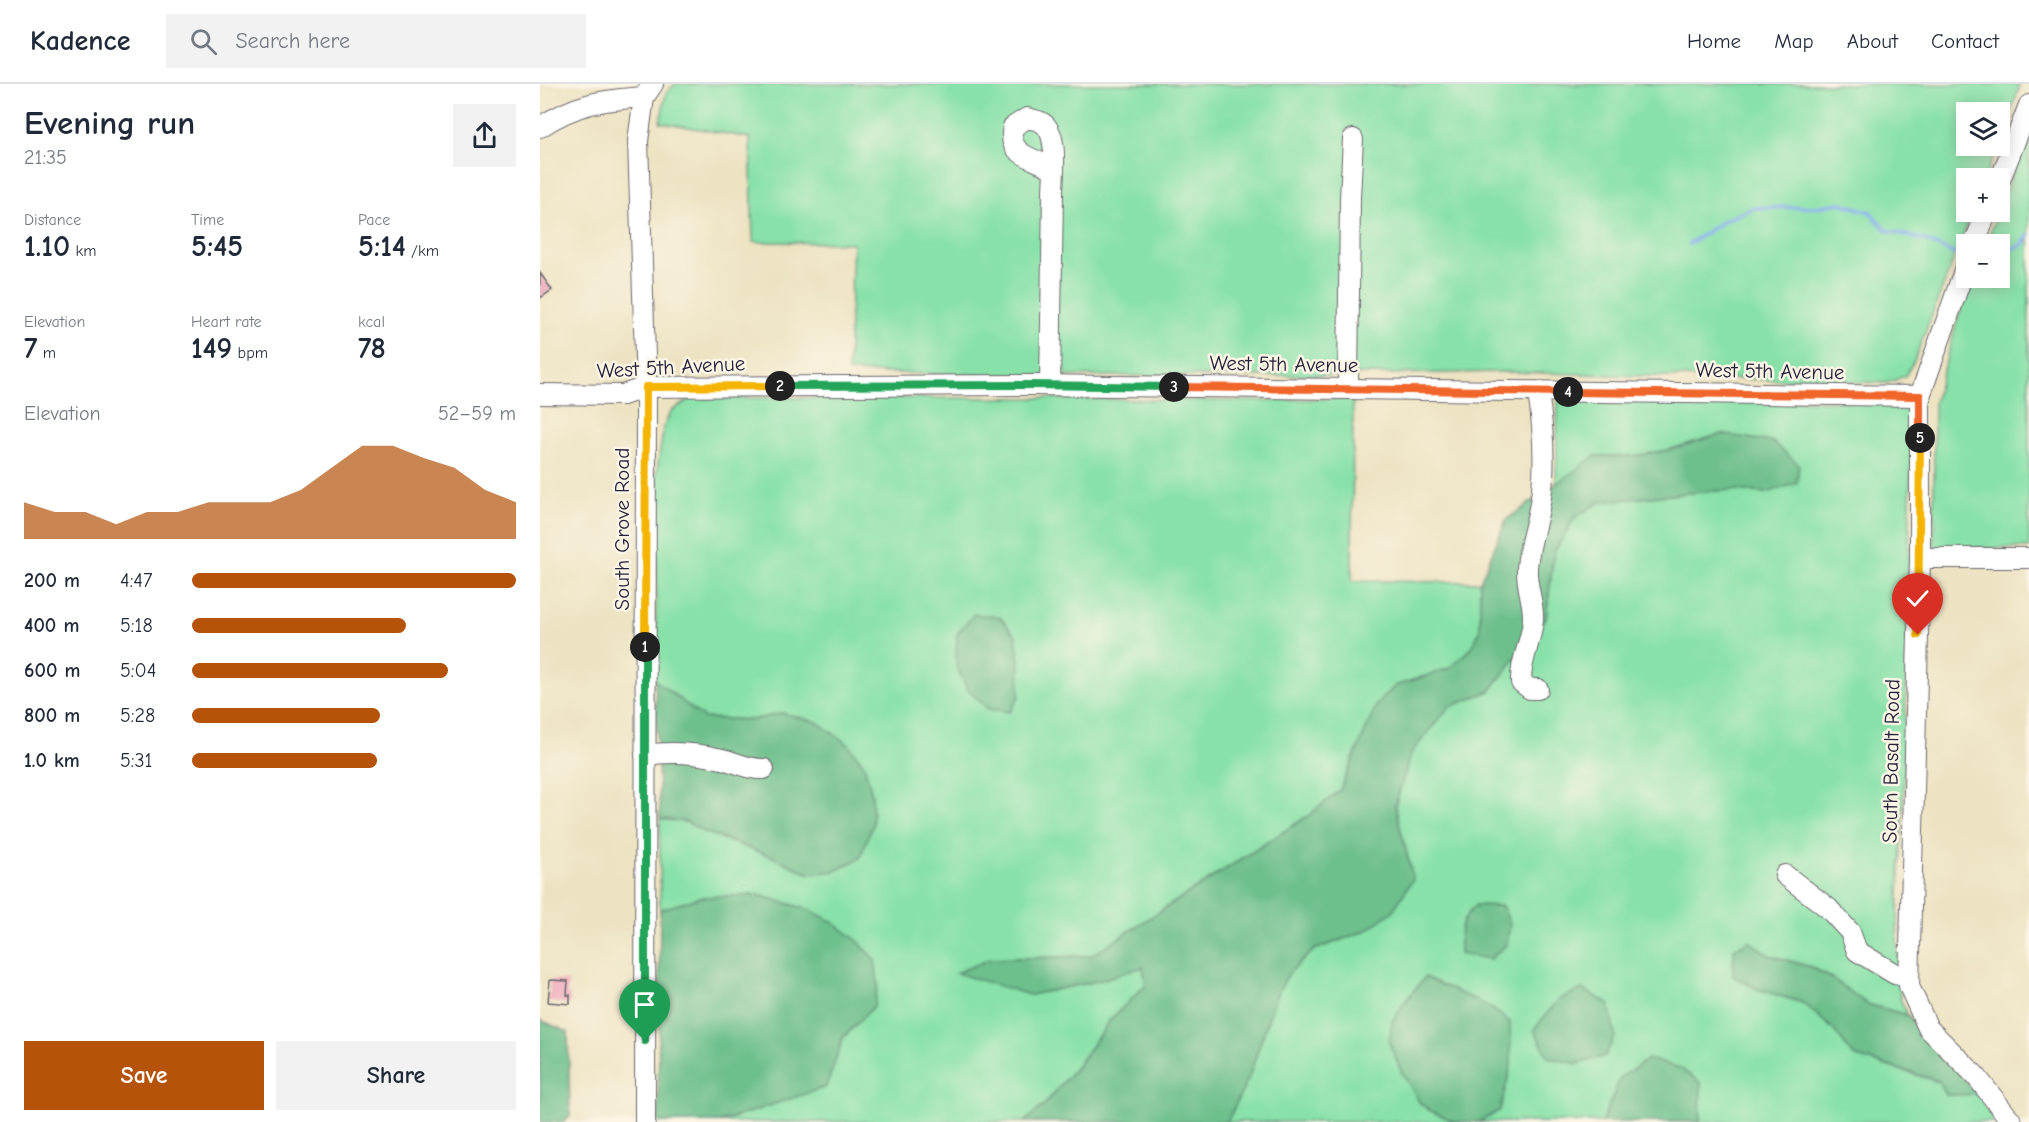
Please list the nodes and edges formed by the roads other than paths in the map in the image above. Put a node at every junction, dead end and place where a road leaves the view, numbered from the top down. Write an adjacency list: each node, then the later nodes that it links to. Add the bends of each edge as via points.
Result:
1 (649, 90): 3 (street, via 595,101); 9 (street, South Grove Road, via 638,141)
2 (2029, 105): 5 (street)
3 (540, 127)
4 (1353, 139): 10 (street)
5 (2005, 168)
6 (1053, 169): 8 (street)
7 (1958, 288): 13 (street, South Basalt Road)
8 (1050, 385): 9 (street, West 5th Avenue); 10 (street, West 5th Avenue)
9 (646, 387): 12 (street, West 5th Avenue, via 623,395); 17 (street, South Grove Road)
10 (1348, 389): 11 (street, West 5th Avenue)
11 (1538, 392): 13 (street, West 5th Avenue); 16 (street, via 1543,477 1527,567 1533,618 1521,672 1521,682 1530,690)
12 (540, 394)
13 (1920, 396): 14 (street, South Basalt Road)
14 (1920, 558): 15 (street); 20 (street, South Basalt Road)
15 (2029, 558)
16 (1538, 689)
17 (645, 754): 18 (street, via 683,753); 21 (street, South Grove Road)
18 (764, 769)
19 (1785, 875): 20 (street, via 1828,908 1850,932 1857,951 1895,974)
20 (1909, 976): 22 (street, South Basalt Road, via 1909,986 1928,1028 1976,1076)
21 (645, 1122)
22 (2012, 1122)

